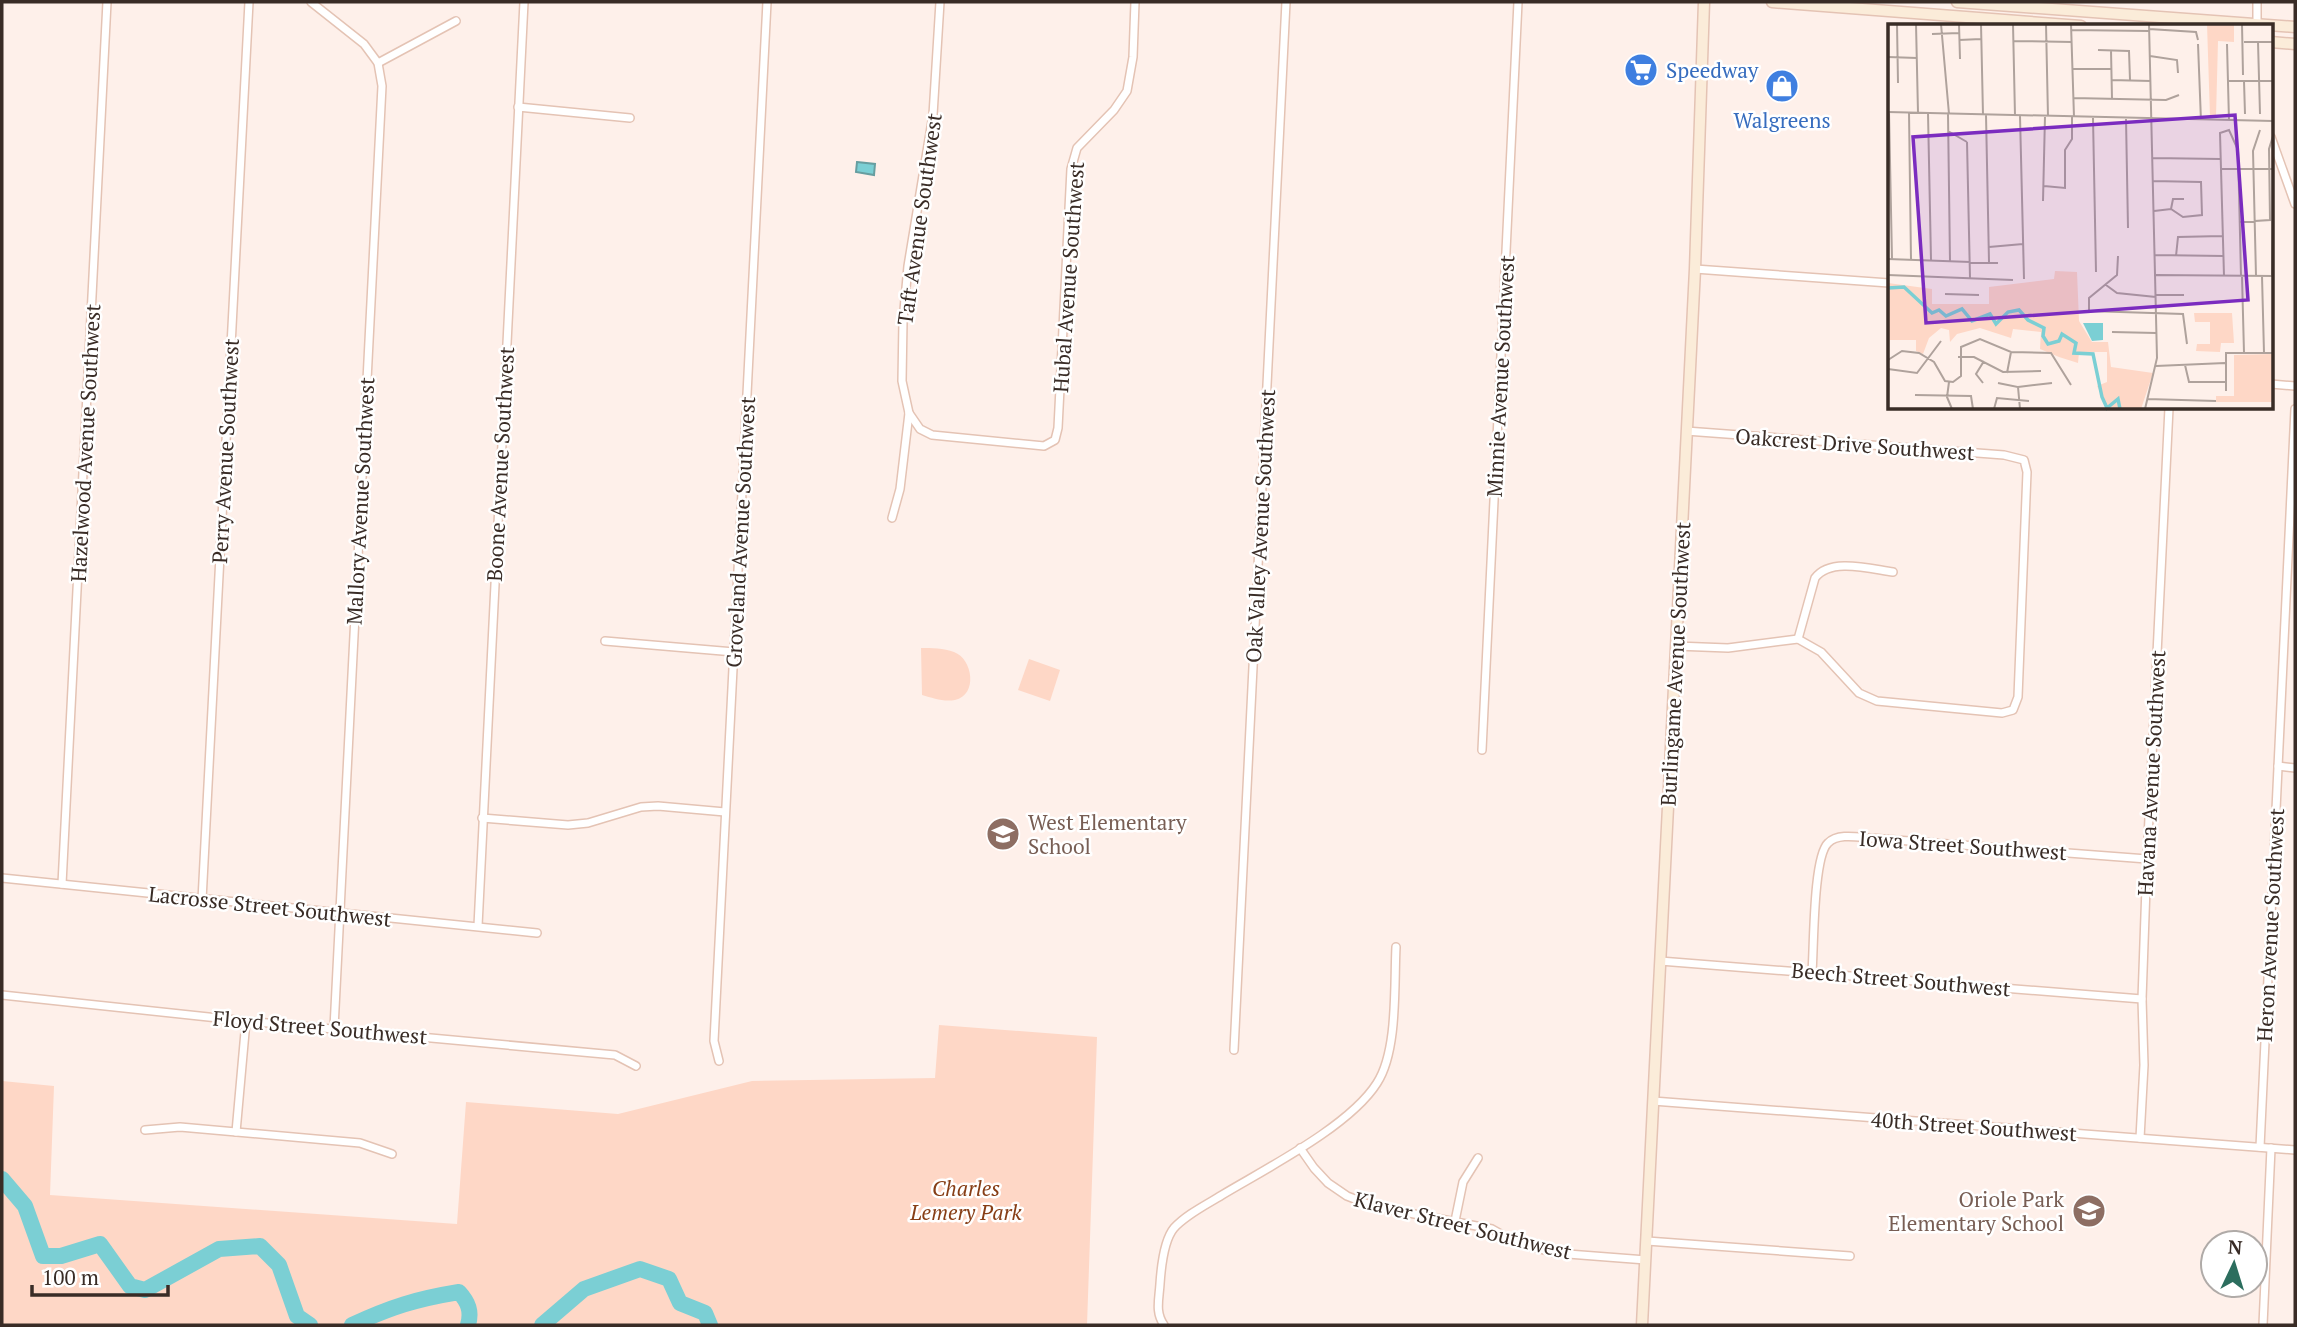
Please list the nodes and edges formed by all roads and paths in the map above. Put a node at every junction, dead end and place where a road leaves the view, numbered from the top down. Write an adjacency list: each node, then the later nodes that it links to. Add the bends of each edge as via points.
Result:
1 (107, 2): 50 (street, Hazelwood Avenue Southwest)
2 (249, 2): 51 (street, Perry Avenue Southwest)
3 (310, 2): 24 (street, via 365,44)
4 (523, 2): 25 (street, Boone Avenue Southwest)
5 (767, 2): 42 (street, Groveland Avenue Southwest)
6 (940, 2): 35 (street, Taft Avenue Southwest, via 933,115 912,235 904,321 902,380)
7 (1135, 2): 35 (street, Hubal Avenue Southwest, via 1127,91 1077,148 1071,169 1055,440 1044,446 932,435 920,429)
8 (1286, 2): 62 (street, Oak Valley Avenue Southwest)
9 (1518, 2): 43 (street, Minnie Avenue Southwest)
10 (1704, 2): 29 (street, Burlingame Avenue Southwest)
11 (1772, 2): 14 (street)
12 (1957, 2): 15 (street)
13 (2258, 2): 19 (street)
14 (1832, 4): 17 (street)
15 (2053, 5): 17 (street); 18 (street)
16 (456, 21): 24 (street)
17 (2053, 24)
18 (2238, 24)
19 (2257, 24)
20 (2272, 26): 21 (street)
21 (2295, 27)
22 (2272, 42): 23 (street)
23 (2295, 44)
24 (378, 63): 52 (street, Mallory Avenue Southwest, via 382,86)
25 (518, 107): 26 (street); 47 (street, Boone Avenue Southwest)
26 (630, 118)
27 (2272, 140): 28 (street)
28 (2295, 204)
29 (1695, 269): 30 (street); 36 (street, Burlingame Avenue Southwest)
30 (1888, 283)
31 (2272, 384): 32 (street)
32 (2295, 386)
33 (2169, 410): 48 (street, Havana Avenue Southwest)
34 (2295, 410): 44 (street, Heron Avenue Southwest)
35 (909, 413): 37 (street, Taft Avenue Southwest)
36 (1686, 431): 39 (street, Oakcrest Drive Southwest, via 2024,460 2018,697 2013,710 1949,710 1877,701 1858,693 1821,652); 41 (street, Burlingame Avenue Southwest)
37 (892, 518)
38 (1893, 572): 39 (street, via 1838,565 1825,568 1815,578)
39 (1798, 639): 41 (street, via 1728,648)
40 (605, 641): 42 (street)
41 (1676, 646): 56 (street, Burlingame Avenue Southwest)
42 (734, 652): 46 (street, Groveland Avenue Southwest)
43 (1482, 750)
44 (2278, 766): 45 (street); 69 (street, Heron Avenue Southwest)
45 (2295, 768)
46 (725, 812): 47 (street, via 641,807 568,825); 63 (street, Groveland Avenue Southwest, via 714,1041)
47 (482, 818): 53 (street, Boone Avenue Southwest)
48 (2147, 859): 57 (street, Iowa Street Southwest, via 1836,838 1827,844 1818,867); 59 (street, Havana Avenue Southwest)
49 (2, 878): 50 (street, Lacrosse Street Southwest)
50 (62, 884): 51 (street, Lacrosse Street Southwest)
51 (202, 900): 52 (street, Lacrosse Street Southwest)
52 (339, 914): 53 (street, Lacrosse Street Southwest); 61 (street, Mallory Avenue Southwest)
53 (478, 926): 54 (street, Lacrosse Street Southwest)
54 (537, 933)
55 (1396, 947): 70 (street, via 1391,1043 1378,1082 1349,1115)
56 (1660, 961): 57 (street, Beech Street Southwest); 65 (street, Burlingame Avenue Southwest)
57 (1812, 972): 59 (street, Beech Street Southwest)
58 (2, 995): 60 (street, Floyd Street Southwest)
59 (2142, 999): 68 (street, Havana Avenue Southwest)
60 (246, 1021): 61 (street, Floyd Street Southwest); 67 (street)
61 (334, 1028): 64 (street, Floyd Street Southwest, via 615,1055)
62 (1234, 1050)
63 (719, 1061)
64 (636, 1066)
65 (1653, 1101): 68 (street, 40th Street Southwest); 76 (street, Burlingame Avenue Southwest)
66 (145, 1130): 67 (street, via 180,1127)
67 (236, 1132): 73 (street, via 360,1143)
68 (2140, 1138): 69 (street, 40th Street Southwest)
69 (2260, 1147): 71 (street, 40th Street Southwest)
70 (1300, 1148): 75 (street, Klaver Street Southwest, via 1328,1183 1347,1196 1373,1206); 79 (street, via 1191,1213 1172,1230 1161,1265 1158,1316)
71 (2271, 1148): 72 (street, 40th Street Southwest); 81 (street)
72 (2295, 1150)
73 (392, 1154)
74 (1478, 1158): 75 (street, via 1463,1182)
75 (1455, 1221): 78 (street, Klaver Street Southwest, via 1555,1253)
76 (1647, 1241): 77 (street); 78 (street, Burlingame Avenue Southwest)
77 (1850, 1256)
78 (1646, 1260): 80 (street, Burlingame Avenue Southwest)
79 (1164, 1325)
80 (1642, 1325)
81 (2263, 1325)

